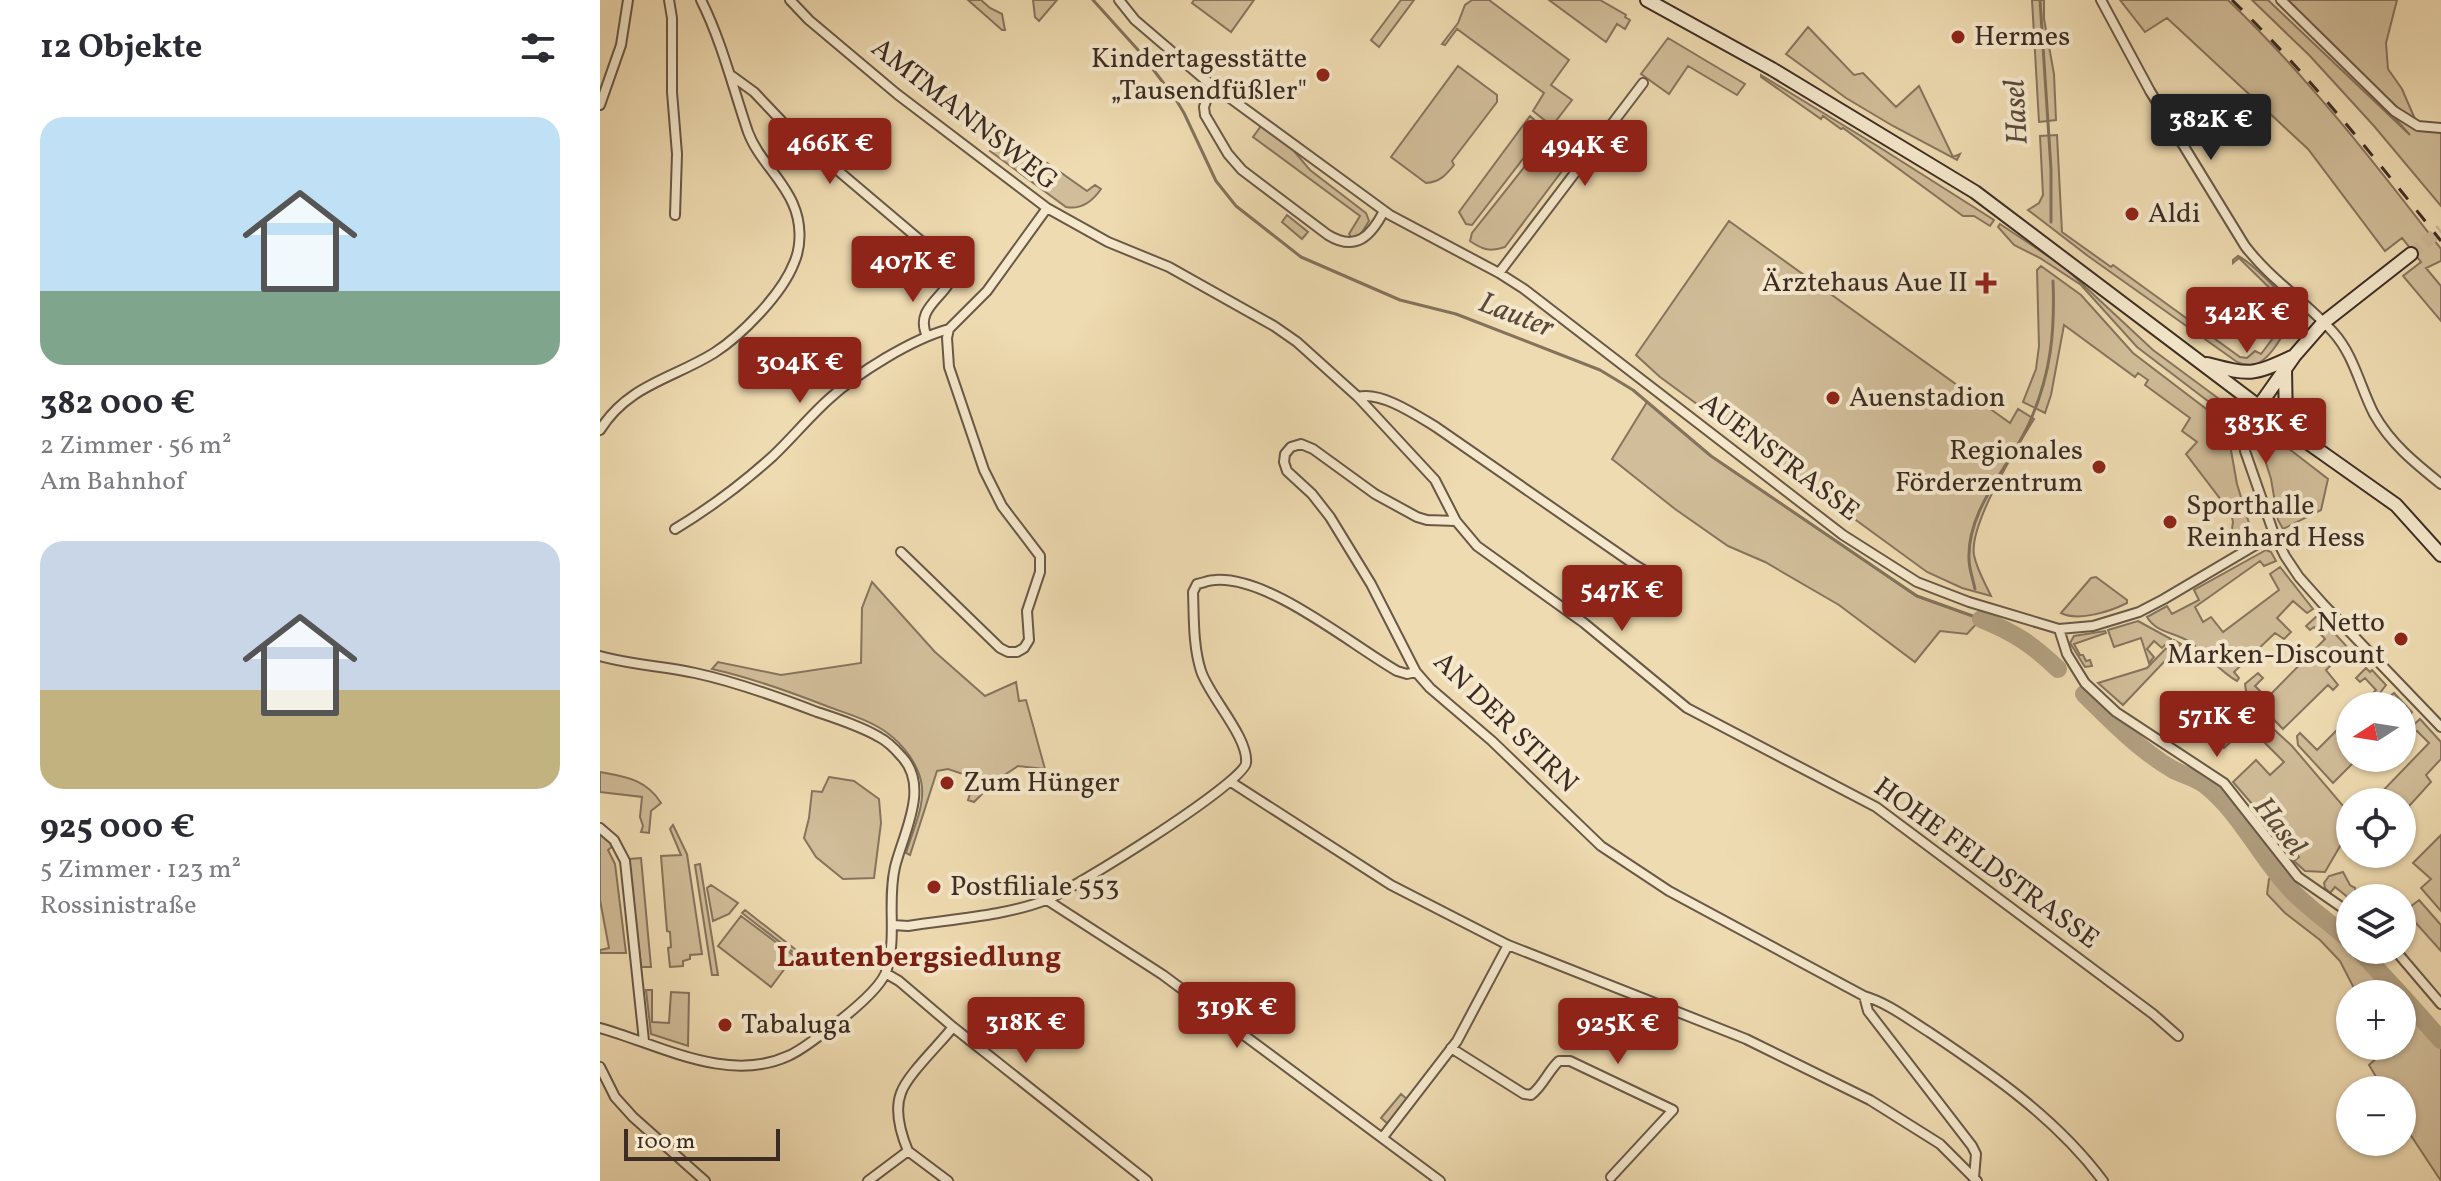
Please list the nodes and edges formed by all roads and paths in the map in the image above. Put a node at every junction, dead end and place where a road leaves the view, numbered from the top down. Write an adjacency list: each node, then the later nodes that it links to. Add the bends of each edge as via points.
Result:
1 (628, 0): 12 (street, via 621,45)
2 (669, 0): 16 (street)
3 (701, 0): 9 (street)
4 (790, 0): 14 (street, AMTMANNSWEG, via 897,94)
5 (1119, 0): 11 (street, AUENSTRASSE, via 1153,37)
6 (1647, 0): 24 (main road, via 1975,192)
7 (2101, 0): 20 (street, via 2245,246)
8 (2281, 0): 13 (street, via 2394,111 2418,126)
9 (731, 75): 22 (street, via 953,268 953,277 924,317); 29 (street, via 756,148 793,204 799,234 794,264 778,290 728,343 644,387)
10 (1643, 83): 19 (street)
11 (1212, 84): 15 (street, AUENSTRASSE); 15 (street, via 1205,115 1221,144 1242,170 1293,210 1336,240 1350,243 1370,232)
12 (600, 105)
13 (2441, 128)
14 (1047, 208): 17 (street, AMTMANNSWEG); 21 (street, via 987,291)
15 (1384, 211): 19 (street, AUENSTRASSE)
16 (675, 215)
17 (1079, 228): 26 (street, HOHE FELDSTRASSE, via 1169,267 1274,326)
18 (2411, 254): 20 (main road)
19 (1499, 273): 37 (street, AUENSTRASSE, via 1856,543 1917,582)
20 (2323, 323): 23 (main road); 30 (street, via 2346,351 2389,439)
21 (949, 329): 22 (street); 34 (street, via 949,367 984,470 1002,506 1040,556 1024,648 1000,648)
22 (927, 336): 32 (street, via 857,377 773,456)
23 (2295, 355): 24 (main road, via 2252,373); 25 (main road)
24 (2200, 362): 27 (main road)
25 (2285, 368): 27 (main road); 28 (main road)
26 (1358, 397): 31 (street, HOHE FELDSTRASSE, via 1435,480); 36 (street, via 1374,395 1436,427)
27 (2259, 406): 28 (main road); 33 (street, via 2247,430 2245,451)
28 (2286, 426): 35 (main road, via 2396,505)
29 (600, 430)
30 (2441, 484)
31 (1456, 521): 39 (street, AN DER STIRN, via 1417,517 1301,444 1285,454 1287,471 1317,500 1352,550); 53 (street, HOHE FELDSTRASSE, via 1477,546 1584,623 1687,708 1876,807)
32 (675, 529)
33 (2274, 534): 37 (street, via 2139,612 2093,626); 40 (street, via 2299,577)
34 (901, 552)
35 (2441, 555)
36 (1665, 583)
37 (2059, 629): 44 (street, via 2085,683 2116,712 2224,783 2298,877)
38 (600, 656): 45 (street, via 697,674 795,703 882,738 905,759 914,805 892,880)
39 (1416, 672): 41 (street, via 1397,671 1270,593 1217,580 1197,584 1193,592 1201,672 1246,760 1245,769); 49 (street, AN DER STIRN, via 1601,846 1669,891)
40 (2441, 727)
41 (1231, 782): 43 (street, via 1147,841); 46 (street, via 1391,885)
42 (600, 828): 54 (street, via 625,861)
43 (1047, 900): 45 (street); 57 (street, via 1163,975)
44 (2336, 903)
45 (893, 925): 48 (street)
46 (1508, 945): 55 (street); 60 (street, via 1746,1039 1870,1100 1940,1144)
47 (2407, 964): 50 (street)
48 (887, 974): 51 (street); 54 (street, via 843,1018 787,1057 750,1065 716,1064)
49 (1864, 996): 60 (street, via 1868,1011 1972,1146); 66 (street, AN DER STIRN, via 1885,1003 1987,1072 2041,1114)
50 (2441, 1004)
51 (953, 1027): 58 (street, via 900,1094 898,1114); 64 (street)
52 (600, 1028): 54 (street)
53 (2178, 1036)
54 (644, 1041)
55 (1451, 1048): 57 (street); 59 (street, via 1524,1094 1537,1090 1559,1061 1570,1061 1673,1110)
56 (600, 1067): 61 (street, via 615,1097 633,1117)
57 (1383, 1137): 65 (street)
58 (908, 1151): 62 (street); 63 (street)
59 (1611, 1177)
60 (1975, 1179)
61 (705, 1181)
62 (868, 1181)
63 (948, 1181)
64 (1147, 1181)
65 (1440, 1181)
66 (2103, 1181)

